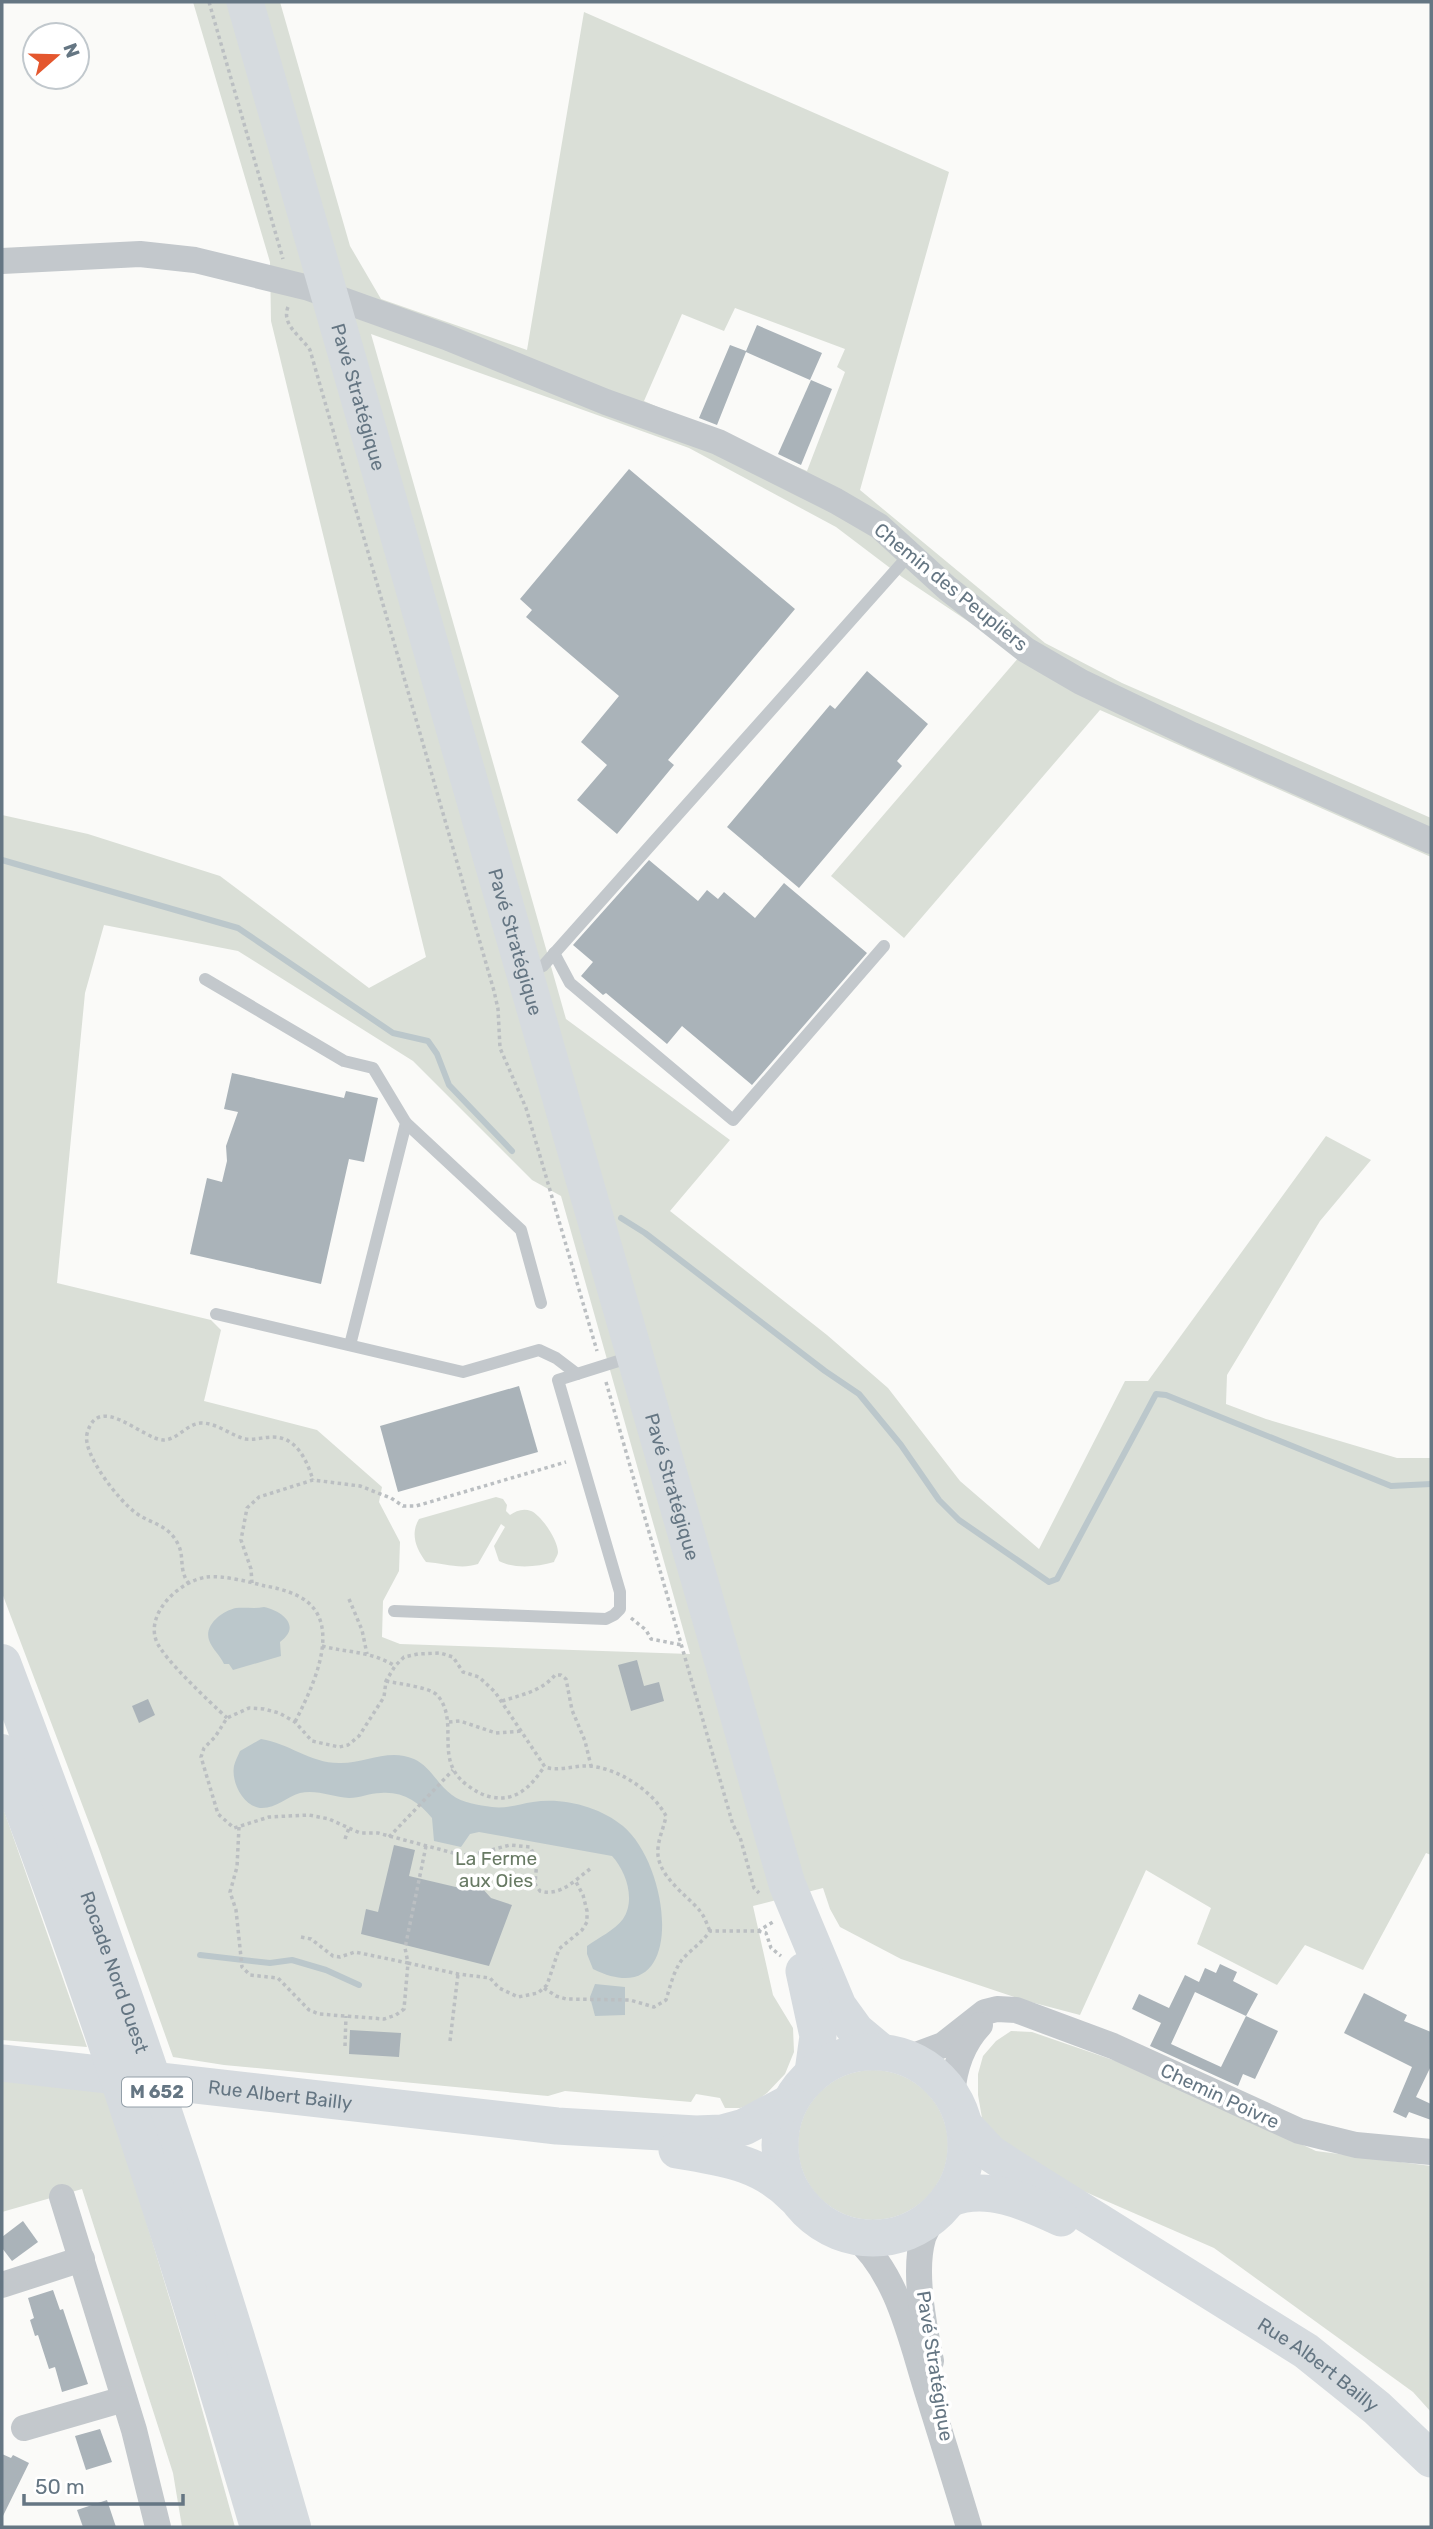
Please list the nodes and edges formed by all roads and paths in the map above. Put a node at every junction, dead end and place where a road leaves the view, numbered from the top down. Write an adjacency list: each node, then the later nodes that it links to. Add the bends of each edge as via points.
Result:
1 (209, 2): 4 (path)
2 (245, 2): 4 (main road, Pavé Stratégique)
3 (2, 261): 4 (street, Chemin des Peupliers, via 151,255 195,260)
4 (310, 289): 5 (street, Chemin des Peupliers, via 718,442 880,526); 9 (main road, Pavé Stratégique); 15 (path, via 292,295 286,317 310,350 494,991 500,1048)
5 (910, 554): 6 (street, Chemin des Peupliers, via 1026,650 1081,682); 8 (lane)
6 (1431, 841)
7 (884, 946): 8 (lane, via 733,1120 570,984)
8 (554, 953): 9 (lane, via 543,966)
9 (525, 975): 15 (main road, Pavé Stratégique)
10 (205, 979): 11 (lane, via 344,1061 373,1068)
11 (406, 1123): 12 (lane, via 521,1230); 14 (lane)
12 (541, 1303)
13 (216, 1314): 14 (lane)
14 (350, 1345): 16 (lane, via 463,1372 538,1350)
15 (618, 1361): 16 (lane); 24 (path); 46 (main road, Pavé Stratégique)
16 (577, 1374): 17 (lane, via 558,1380)
17 (581, 1458): 18 (path, via 416,1506 403,1506 360,1486); 22 (lane, via 620,1592)
18 (313, 1480): 19 (path, via 259,1497 247,1508 241,1541); 20 (path, via 308,1463 284,1438 246,1439 200,1423 169,1440 159,1440 114,1416 92,1423 86,1435 88,1449 104,1478 136,1513 158,1523 178,1544 181,1569)
19 (252, 1583): 20 (path, via 208,1576); 25 (path, via 283,1590 314,1608)
20 (189, 1584): 31 (path, via 159,1610 156,1640 162,1652)
21 (349, 1599): 26 (path)
22 (620, 1609): 23 (lane, via 606,1619); 24 (path, via 651,1639)
23 (394, 1612)
24 (682, 1645): 46 (path, via 733,1825)
25 (322, 1646): 26 (path); 32 (path, via 316,1680)
26 (366, 1654): 28 (path)
27 (2, 1663): 78 (highway, Rocade Nord Ouest / M 652, via 163,2107)
28 (395, 1666): 29 (path); 30 (path, via 404,1657 418,1654 453,1657 463,1672 479,1677)
29 (386, 1681): 32 (path, via 384,1697 348,1745 312,1741); 33 (path, via 434,1691)
30 (502, 1701): 34 (path); 36 (path, via 541,1688 561,1675 566,1679)
31 (227, 1718): 32 (path, via 249,1708 279,1713); 39 (path, via 201,1757 218,1814)
32 (295, 1722)
33 (449, 1722): 34 (path, via 496,1733); 38 (path)
34 (522, 1731): 37 (path)
35 (2, 1754): 77 (highway, Rocade Nord Ouest / M 652, via 93,1999 181,2267)
36 (590, 1766): 37 (path); 47 (path, via 622,1776 651,1793 660,1804 666,1816 659,1860 683,1895 702,1912)
37 (545, 1767): 38 (path, via 531,1785 508,1798 480,1794)
38 (453, 1770): 41 (path)
39 (239, 1827): 40 (path, via 269,1817 309,1815); 55 (path, via 237,1867 230,1892 242,1967 250,1975 278,1979 309,2010)
40 (349, 1828): 41 (path); 42 (path)
41 (389, 1837): 43 (path)
42 (345, 1839)
43 (426, 1846): 45 (path, via 461,1854 510,1845 530,1847 537,1860 535,1884 540,1891 560,1891); 50 (path, via 405,1948)
44 (590, 1869): 45 (path)
45 (575, 1880): 53 (path, via 583,1895 587,1923 559,1949)
46 (778, 1897): 48 (path, via 779,1920); 58 (main road, Pavé Stratégique, via 856,2031); 60 (main road, Pavé Stratégique, via 817,2025)
47 (710, 1931): 48 (path); 53 (path, via 683,1959 666,2000 654,2007 630,2000 566,1999)
48 (758, 1931): 51 (path, via 766,1933)
49 (301, 1937): 50 (path, via 333,1956 355,1952)
50 (408, 1963): 52 (path); 55 (path, via 404,2008 396,2015 372,2019)
51 (785, 1965)
52 (458, 1974): 53 (path, via 490,1978 518,1997); 56 (path)
53 (544, 1988)
54 (1016, 2010): 58 (street, Chemin Poivre, via 985,2012 943,2045); 62 (street, via 986,2019 970,2036 955,2075); 64 (street, Chemin Poivre, via 1123,2050 1299,2132 1356,2145)
55 (346, 2016): 57 (path)
56 (450, 2041)
57 (345, 2046)
58 (894, 2055): 60 (main road, via 845,2055); 62 (main road, via 933,2073)
59 (2, 2063): 63 (main road, Rue Albert Bailly)
60 (813, 2072): 61 (main road)
61 (789, 2103): 63 (main road, Rue Albert Bailly, via 744,2127 714,2134); 66 (main road, via 779,2151)
62 (958, 2110): 67 (main road, via 965,2158 960,2180); 70 (main road, Rue Albert Bailly, via 990,2153)
63 (557, 2126): 66 (main road, Rue Albert Bailly, via 746,2164 773,2176)
64 (1431, 2152)
65 (62, 2197): 69 (street)
66 (796, 2198): 68 (main road, via 821,2223)
67 (943, 2206): 68 (main road, via 916,2228 892,2236); 70 (main road, Rue Albert Bailly, via 959,2195 982,2192 1025,2203); 75 (street, Pavé Stratégique, via 922,2242 922,2306)
68 (854, 2236): 75 (street, Pavé Stratégique, via 873,2255 891,2286)
69 (82, 2259): 71 (street); 72 (street)
70 (1196, 2283): 74 (main road, Rue Albert Bailly, via 1306,2351)
71 (2, 2285)
72 (124, 2399): 73 (street); 76 (street)
73 (24, 2428)
74 (1431, 2459)
75 (955, 2479): 79 (street, Pavé Stratégique)
76 (158, 2527)
77 (259, 2527)
78 (292, 2527)
79 (969, 2527)

